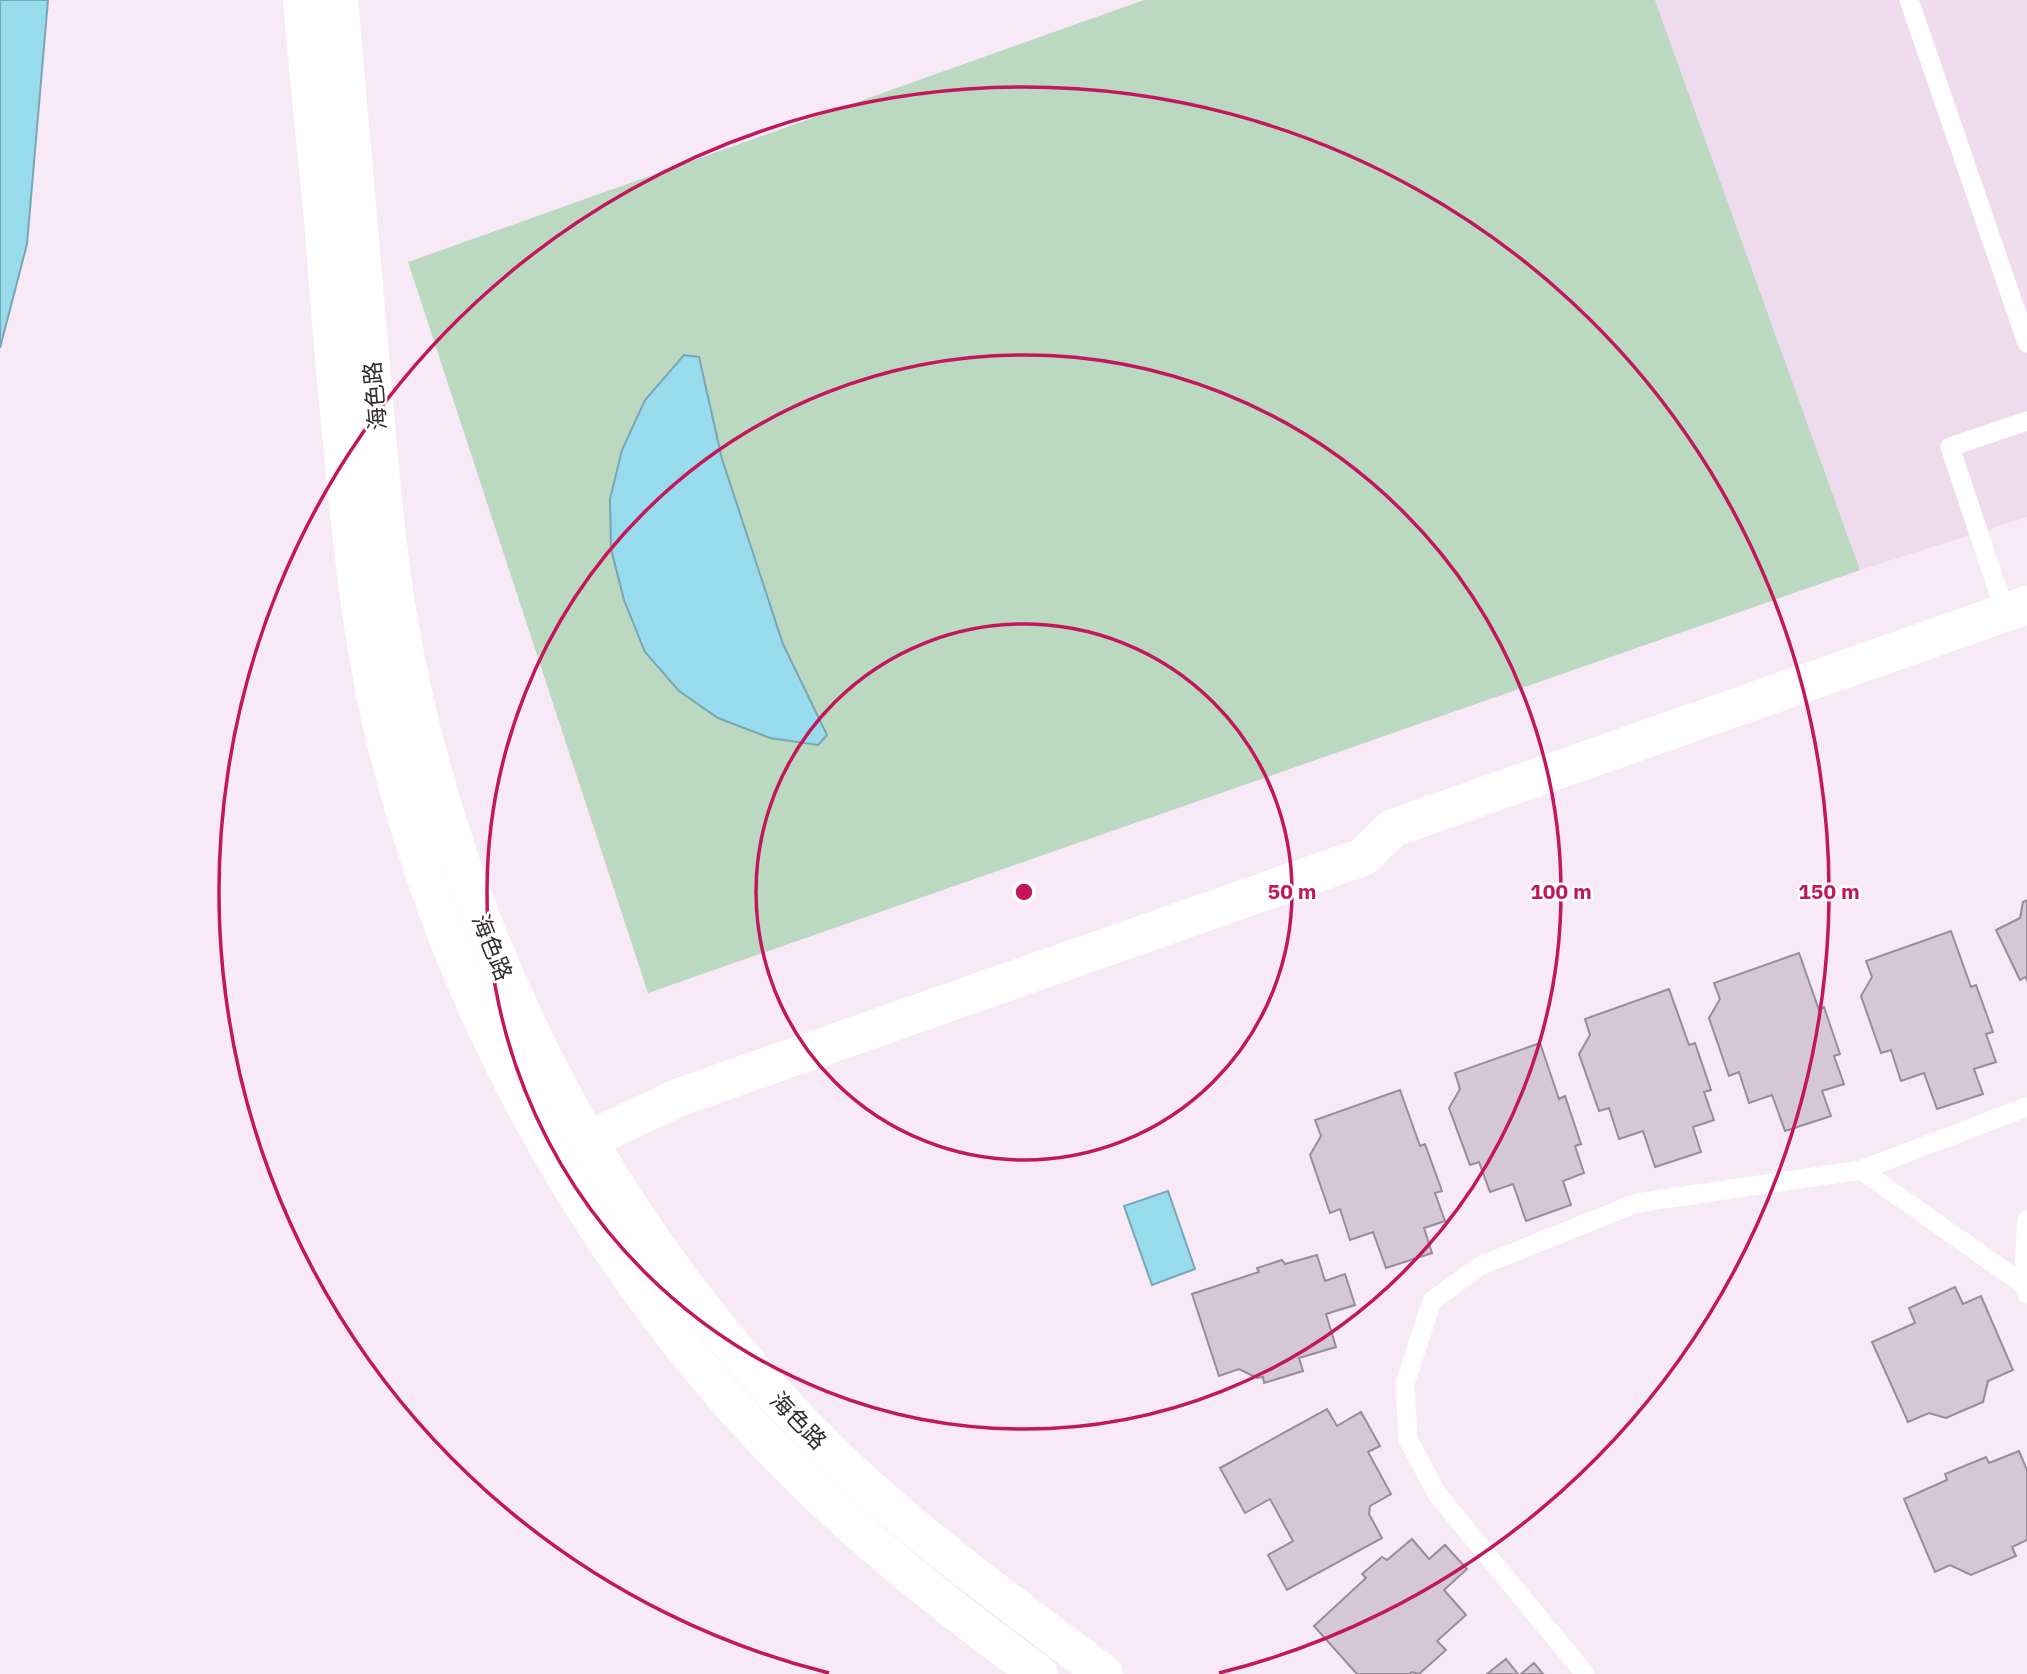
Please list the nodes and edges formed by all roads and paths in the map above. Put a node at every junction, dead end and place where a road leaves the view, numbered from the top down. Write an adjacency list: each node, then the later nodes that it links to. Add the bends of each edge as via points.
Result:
1 (302, 0): 12 (street, 海色路, via 359,603 401,797 464,978 521,1097 596,1227 695,1360 774,1450 836,1510 943,1601)
2 (339, 0): 8 (street, 海色路, via 384,498 398,613 415,700 441,801 482,923 534,1040)
3 (1909, 0): 4 (lane)
4 (2027, 343)
5 (2027, 421): 6 (lane, via 1950,447)
6 (2016, 609): 8 (street, via 1392,828 1363,856 680,1097)
7 (2027, 1107): 9 (lane)
8 (588, 1140): 13 (street, 海色路, via 670,1267 784,1406 916,1529)
9 (1861, 1170): 11 (lane); 14 (lane, via 1637,1203 1480,1266 1432,1301 1405,1383 1408,1439 1437,1494)
10 (2027, 1220): 11 (lane)
11 (2025, 1289)
12 (1039, 1674)
13 (1104, 1674)
14 (1585, 1674)

